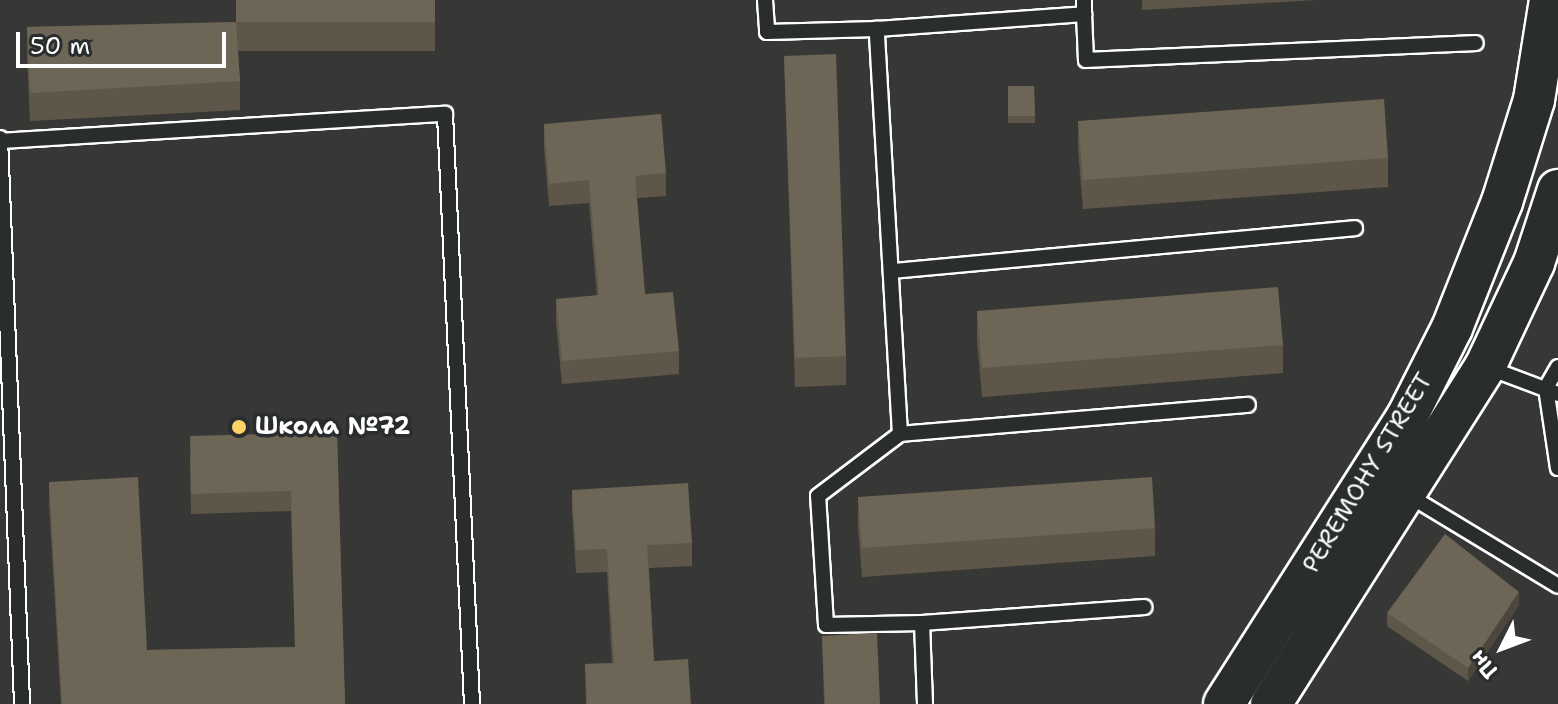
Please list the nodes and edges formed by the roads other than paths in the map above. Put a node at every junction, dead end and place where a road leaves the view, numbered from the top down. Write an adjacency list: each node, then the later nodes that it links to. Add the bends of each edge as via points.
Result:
1 (765, 0): 4 (lane, via 767,32)
2 (1550, 0): 6 (main road, PEREMOHY STREET)
3 (1084, 7): 4 (lane); 5 (lane, via 1086,60)
4 (877, 29): 11 (lane)
5 (1476, 43)
6 (1551, 51): 7 (main road, PEREMOHY STREET)
7 (1541, 125): 26 (main road, PEREMOHY STREET, via 1407,417)
8 (0, 139): 12 (lane); 24 (lane, via 445,114)
9 (1558, 190): 13 (main road, PEREMOHY STREET, via 1534,263)
10 (1355, 228): 11 (lane)
11 (893, 271): 17 (lane)
12 (3, 302): 23 (lane)
13 (1485, 367): 15 (lane); 19 (main road, PEREMOHY STREET)
14 (1558, 367): 15 (lane)
15 (1552, 391): 18 (lane)
16 (1248, 405): 17 (lane)
17 (900, 434): 22 (lane, via 818,496 826,625)
18 (1558, 468)
19 (1407, 495): 20 (lane); 27 (main road, PEREMOHY STREET)
20 (1558, 586)
21 (1144, 607): 22 (lane)
22 (922, 623): 25 (lane)
23 (22, 704)
24 (472, 704)
25 (925, 704)
26 (1224, 704)
27 (1271, 704)

